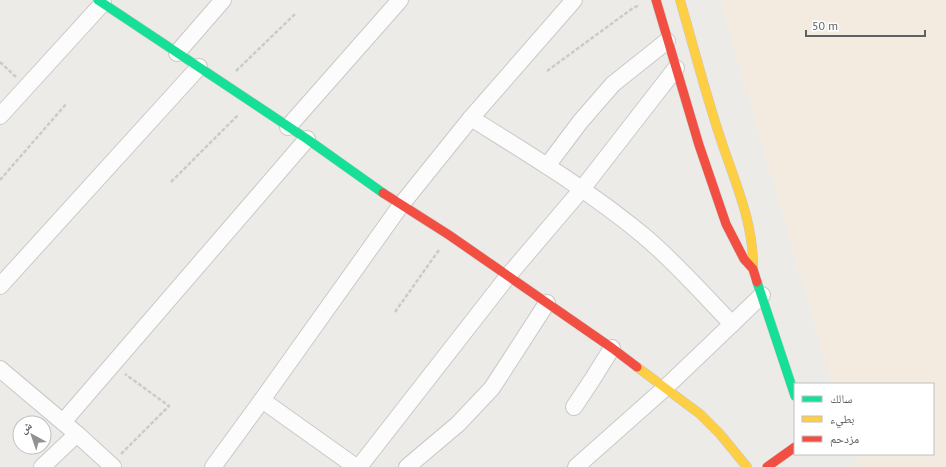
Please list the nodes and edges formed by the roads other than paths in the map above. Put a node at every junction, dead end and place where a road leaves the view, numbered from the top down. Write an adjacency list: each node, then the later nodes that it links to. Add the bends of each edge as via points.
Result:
1 (223, 0): 8 (street)
2 (400, 0): 14 (street)
3 (574, 0): 13 (street)
4 (656, 0): 7 (street)
5 (680, 0): 12 (street)
6 (101, 2): 8 (street); 11 (street)
7 (667, 41): 10 (street); 16 (street, via 613,84)
8 (177, 53): 9 (street)
9 (199, 67): 14 (street); 21 (street)
10 (676, 68): 12 (street); 17 (street)
11 (0, 116)
12 (703, 117): 19 (street, via 746,214 754,255); 19 (street, via 726,224 744,259)
13 (471, 118): 16 (street); 18 (street)
14 (288, 127): 15 (street)
15 (307, 139): 18 (street); 31 (street)
16 (547, 166): 17 (street)
17 (582, 189): 20 (street); 24 (street, via 644,236)
18 (402, 205): 20 (street); 29 (street)
19 (753, 269): 22 (street)
20 (508, 276): 23 (street); 38 (street)
21 (0, 286)
22 (762, 295): 24 (street); 28 (street)
23 (548, 303): 25 (street); 39 (street, via 487,394 458,424)
24 (732, 324): 27 (street)
25 (612, 348): 27 (street); 30 (street)
26 (0, 368): 31 (street)
27 (665, 388): 40 (street); 41 (street, via 710,424)
28 (794, 393)
29 (262, 400): 36 (street); 37 (street)
30 (574, 407)
31 (63, 422): 32 (street)
32 (77, 434): 34 (street); 35 (street)
33 (794, 448): 42 (street)
34 (111, 466)
35 (42, 467)
36 (213, 467)
37 (356, 467)
38 (359, 467)
39 (407, 467)
40 (576, 467)
41 (747, 467)
42 (767, 467)

